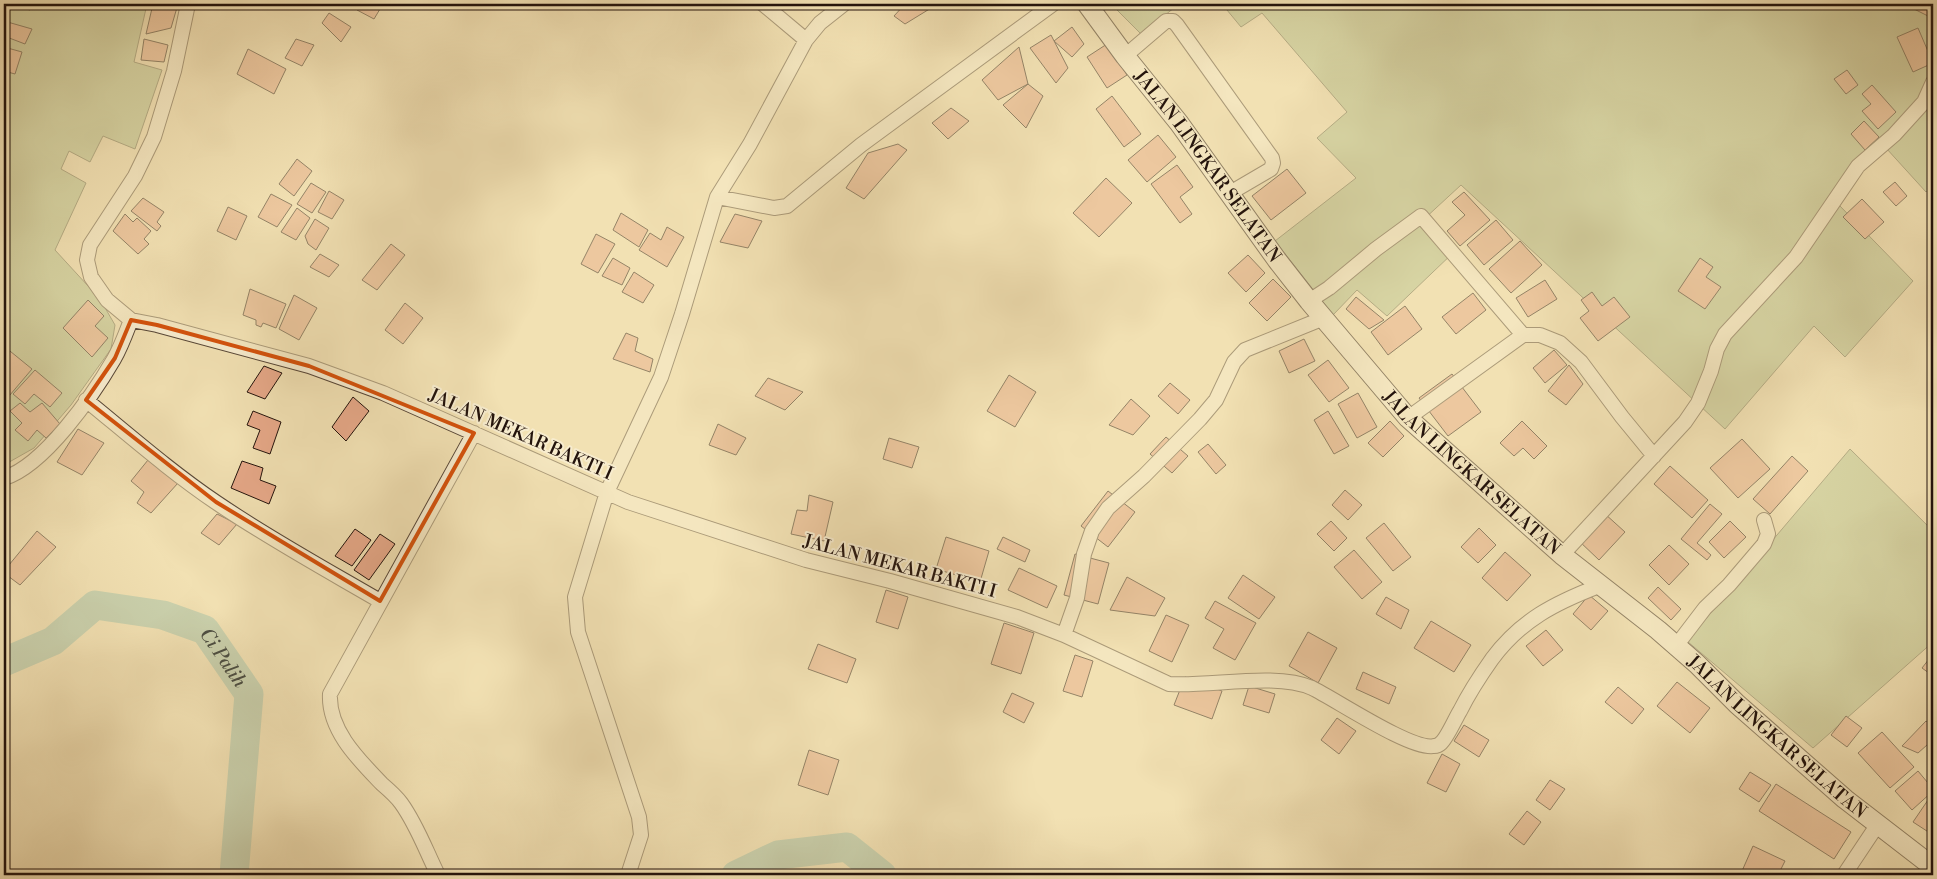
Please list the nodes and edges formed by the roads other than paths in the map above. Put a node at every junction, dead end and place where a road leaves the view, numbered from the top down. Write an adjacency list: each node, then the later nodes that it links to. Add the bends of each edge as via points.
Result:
1 (188, 4): 13 (street, via 174,71 154,137 135,176 90,245 87,260 91,277 107,300)
2 (763, 4): 6 (street)
3 (844, 4): 6 (street, via 820,23)
4 (1053, 4): 10 (street, via 861,145 788,206 774,208)
5 (1087, 4): 7 (street, JALAN LINGKAR SELATAN)
6 (806, 40): 10 (street, via 750,144)
7 (1125, 56): 9 (street, JALAN LINGKAR SELATAN); 9 (street, via 1166,21 1177,25 1272,158 1270,168)
8 (1933, 82): 18 (street, via 1924,102 1894,136 1858,166 1796,257 1725,334 1698,403 1686,422)
9 (1230, 193): 11 (street, JALAN LINGKAR SELATAN)
10 (717, 196): 20 (street, via 661,377)
11 (1309, 301): 12 (street, JALAN LINGKAR SELATAN); 14 (street, via 1421,216)
12 (1324, 318): 16 (street, JALAN LINGKAR SELATAN); 25 (street, via 1245,350 1234,362 1216,400 1200,419 1108,508 1092,531 1084,554 1077,598)
13 (131, 320): 15 (street, via 115,358); 17 (street, JALAN MEKAR BAKTI I, via 309,366 383,393)
14 (1523, 334): 16 (street); 18 (street, via 1540,335 1560,344 1581,362)
15 (86, 400): 19 (street, via 57,439 22,469); 24 (street, via 216,502 274,540)
16 (1408, 418): 22 (street, JALAN LINGKAR SELATAN)
17 (474, 433): 20 (street, JALAN MEKAR BAKTI I); 24 (street)
18 (1654, 456): 22 (street)
19 (4, 478)
20 (607, 492): 25 (street, JALAN MEKAR BAKTI I, via 806,560 1000,612); 30 (street, via 575,597 578,632 639,817 640,835)
21 (1764, 520): 26 (street, via 1768,534 1764,544 1705,608)
22 (1562, 556): 23 (street, JALAN LINGKAR SELATAN)
23 (1599, 586): 25 (street, JALAN MEKAR BAKTI I, via 1562,600 1514,634 1488,666 1441,743 1432,747 1392,732 1311,688 1292,682 1169,684); 26 (street, JALAN LINGKAR SELATAN)
24 (380, 601): 29 (street, via 334,684 329,707 332,718 355,756 400,801 410,816)
25 (1064, 636)
26 (1676, 646): 27 (street, JALAN LINGKAR SELATAN, via 1788,749)
27 (1878, 824): 28 (street, JALAN LINGKAR SELATAN); 31 (street)
28 (1933, 867)
29 (438, 875)
30 (628, 875)
31 (1844, 875)

